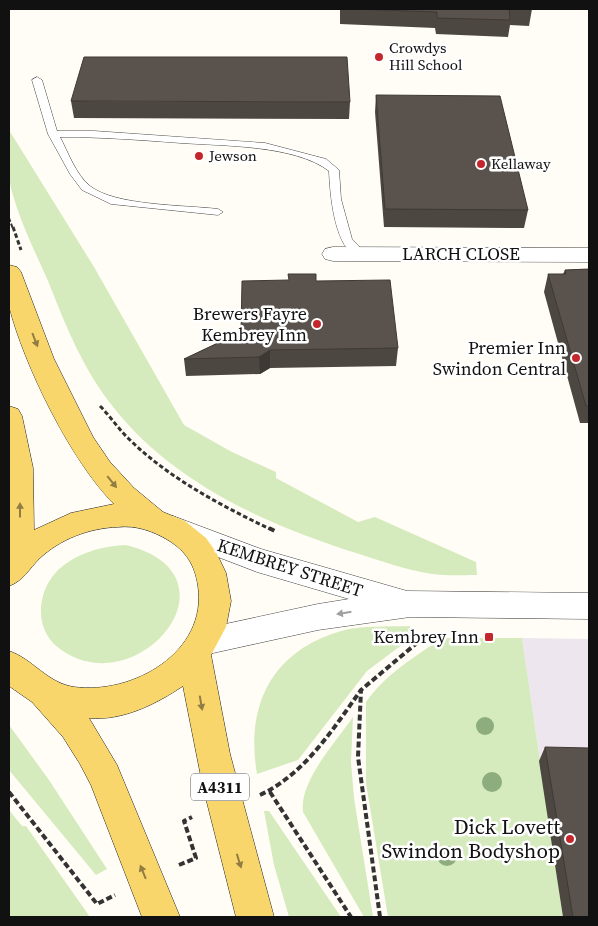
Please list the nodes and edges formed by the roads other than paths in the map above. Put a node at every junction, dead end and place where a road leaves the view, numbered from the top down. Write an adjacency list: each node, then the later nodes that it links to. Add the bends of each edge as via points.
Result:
1 (37, 80): 2 (lane)
2 (53, 134): 3 (lane, via 74,174 86,188 111,201); 5 (lane, via 169,138 265,146 322,161 334,170 336,199 347,240)
3 (218, 212)
4 (333, 254): 5 (street, LARCH CLOSE)
5 (360, 254): 6 (street, LARCH CLOSE)
6 (589, 255)
7 (16, 263): 9 (main road, A4311, one-way to 9, via 45,367 79,437 120,492)
8 (9, 416): 10 (main road, A4311, one-way to 8, via 19,468)
9 (162, 523): 10 (main road, A4311, via 124,515 96,517 42,539); 11 (street, KEMBREY STREET, via 257,560); 13 (main road, A4311, via 192,541 206,560 215,585 215,613)
10 (12, 569)
11 (410, 604): 12 (street, KEMBREY STREET); 13 (street, KEMBREY STREET, one-way to 13, via 318,617)
12 (589, 606)
13 (199, 648): 14 (main road, A4311, via 172,677 142,693 108,702 75,702); 16 (main road, A4311, one-way to 16, via 201,701 225,806)
14 (22, 678): 15 (main road, A4311, one-way to 14, via 92,752 75,726)
15 (161, 917)
16 (256, 917)

